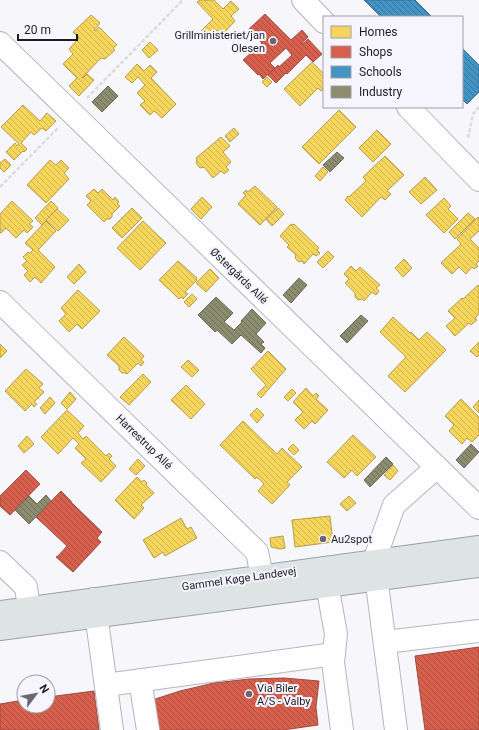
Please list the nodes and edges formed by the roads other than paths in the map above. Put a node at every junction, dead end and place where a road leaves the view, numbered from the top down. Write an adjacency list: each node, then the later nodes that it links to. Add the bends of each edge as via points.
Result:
1 (302, 0): 2 (street)
2 (323, 21)
3 (0, 43): 7 (street, Østergårds Allé)
4 (409, 108): 5 (street)
5 (479, 180)
6 (0, 302): 14 (street, Harrestrup Allé, via 257,552)
7 (437, 467): 8 (street, Østergårds Allé); 12 (street, via 394,505)
8 (479, 508)
9 (479, 547): 12 (main road, Gammel Køge Landevej)
10 (0, 562): 17 (street, via 26,587)
11 (479, 566): 12 (main road, Gammel Køge Landevej)
12 (376, 570): 13 (main road, Gammel Køge Landevej); 20 (street)
13 (326, 577): 14 (main road, Gammel Køge Landevej); 21 (street, via 336,634)
14 (263, 585): 15 (main road, Gammel Køge Landevej)
15 (96, 608): 17 (main road, Gammel Køge Landevej); 23 (street)
16 (0, 612): 17 (main road, Gammel Køge Landevej)
17 (30, 616): 18 (main road, Gammel Køge Landevej)
18 (0, 629)
19 (479, 631): 20 (street)
20 (385, 642): 27 (street)
21 (334, 654): 22 (street); 26 (street)
22 (140, 680): 23 (street); 25 (street)
23 (106, 685): 24 (street)
24 (112, 730)
25 (148, 730)
26 (342, 730)
27 (396, 730)

